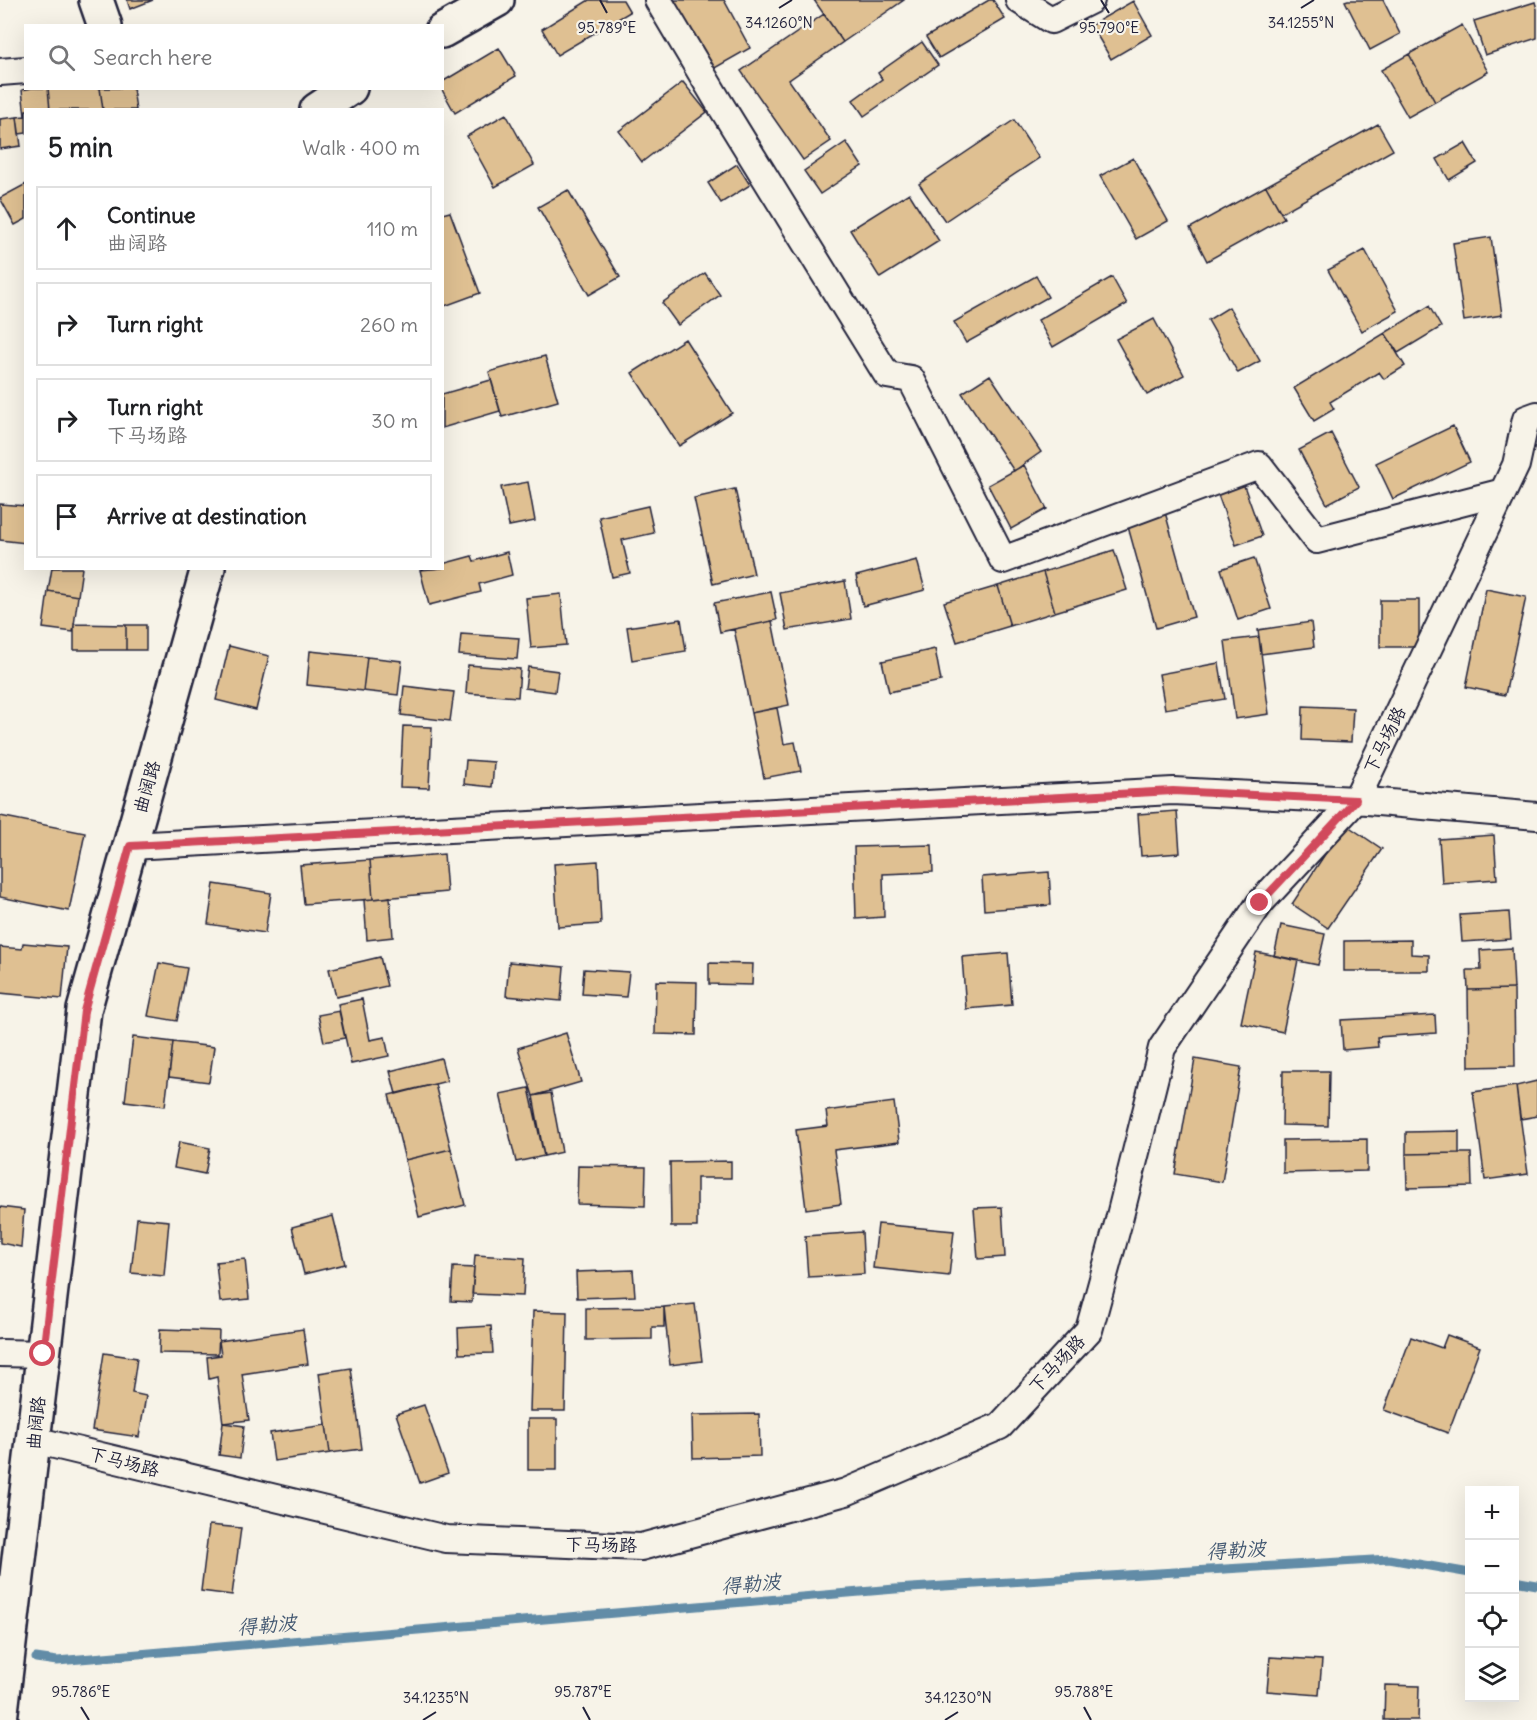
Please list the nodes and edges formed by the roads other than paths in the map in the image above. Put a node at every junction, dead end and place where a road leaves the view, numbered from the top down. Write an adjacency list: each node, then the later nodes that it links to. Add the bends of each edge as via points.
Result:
1 (96, 0): 6 (street)
2 (497, 0): 7 (street)
3 (658, 0): 13 (street, via 887,375 911,379 1003,560 1259,465 1317,540)
4 (1019, 0): 5 (street, via 1051,20)
5 (1091, 0)
6 (104, 24)
7 (444, 30)
8 (24, 69): 9 (street)
9 (0, 72)
10 (347, 90): 11 (street)
11 (320, 108)
12 (1537, 415): 13 (street, 下马场路, via 1526,420 1516,465)
13 (1503, 492): 15 (street, 下马场路)
14 (207, 570): 17 (street, 曲阔路)
15 (1356, 800): 16 (street); 17 (street, via 1173,791); 20 (street, 下马场路, via 1260,903 1162,1048 1089,1330 1000,1426 846,1492 640,1547 446,1539)
16 (1537, 816)
17 (130, 846): 19 (street, 曲阔路, via 84,1011)
18 (0, 1353): 19 (street)
19 (43, 1354): 20 (street, 曲阔路)
20 (34, 1440): 21 (street, 曲阔路)
21 (0, 1720)

